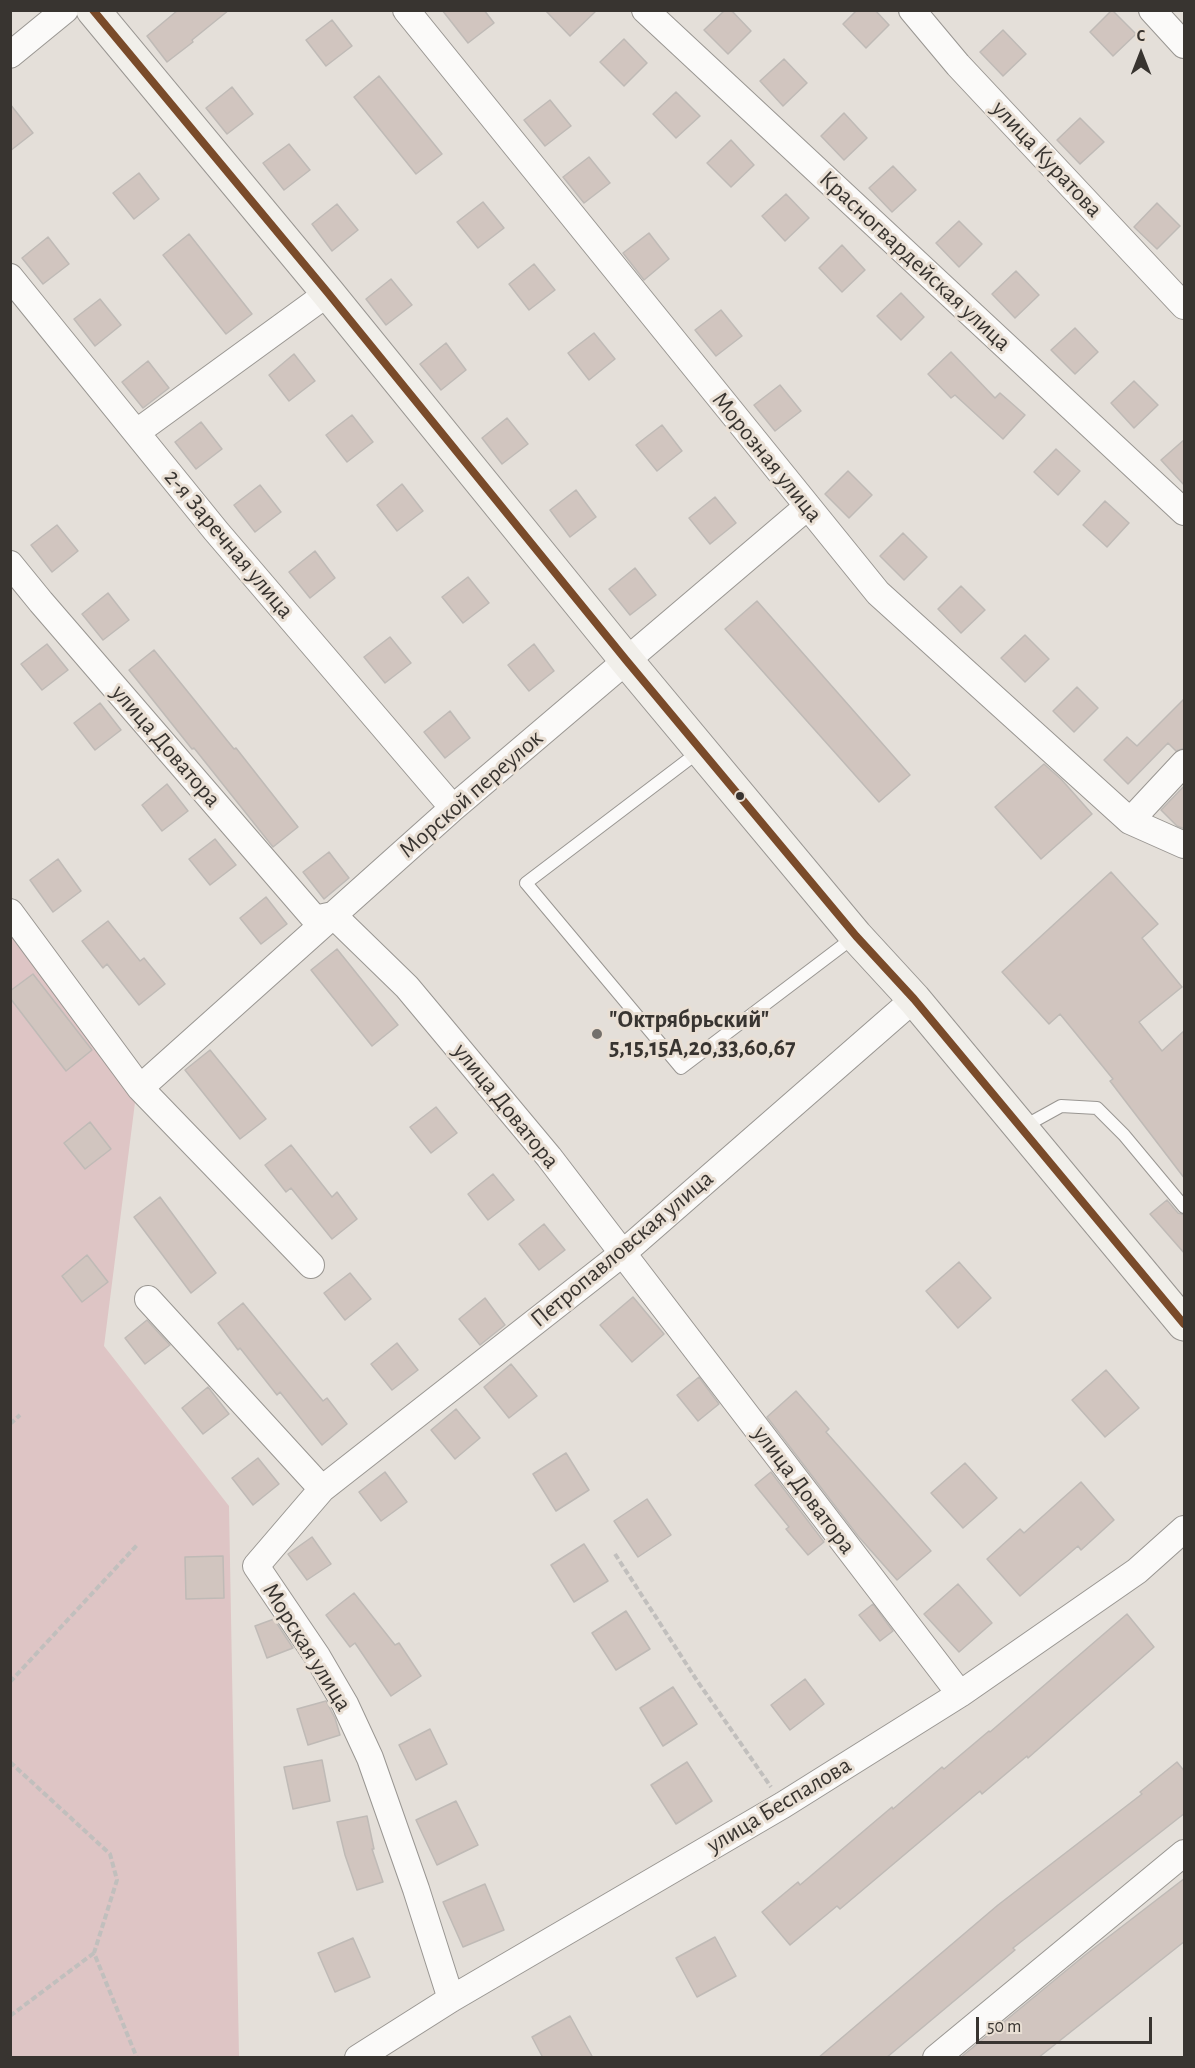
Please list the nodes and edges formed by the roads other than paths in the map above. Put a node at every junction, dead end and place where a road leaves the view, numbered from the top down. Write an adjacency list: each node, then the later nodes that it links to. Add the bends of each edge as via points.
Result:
1 (65, 10): 8 (street)
2 (93, 10): 10 (main road)
3 (406, 10): 13 (street, Морозная улица)
4 (645, 10): 14 (street, Красногвардейская улица)
5 (912, 10): 11 (street, улица Куратова, via 958,65)
6 (1152, 10): 7 (street)
7 (1185, 45)
8 (10, 55)
9 (10, 277): 12 (street, 2-я Заречная улица)
10 (328, 293): 12 (street); 16 (main road)
11 (1185, 306)
12 (137, 432): 19 (street, 2-я Заречная улица, via 216,531)
13 (807, 507): 16 (street, Морской переулок); 20 (street, Морозная улица, via 878,593)
14 (1185, 512)
15 (10, 564): 23 (street, улица Доватора, via 315,918)
16 (626, 660): 17 (main road); 19 (street, Морской переулок)
17 (702, 749): 24 (main road); 24 (lane, via 526,883 681,1068)
18 (1185, 763): 20 (street)
19 (453, 808): 23 (street, Морской переулок)
20 (1130, 821): 21 (street, Морозная улица)
21 (1185, 845)
22 (10, 912): 26 (street)
23 (333, 915): 26 (street, Морской переулок); 29 (street, улица Доватора, via 407,987)
24 (856, 936): 25 (main road)
25 (914, 999): 27 (main road); 29 (street, Петропавловская улица)
26 (140, 1088): 30 (street)
27 (1021, 1129): 28 (lane, via 1061,1106 1097,1108); 32 (main road)
28 (1185, 1207)
29 (623, 1253): 33 (street, Петропавловская улица); 35 (street, улица Доватора)
30 (311, 1265)
31 (148, 1299): 33 (street)
32 (1185, 1324)
33 (322, 1488): 37 (street, Морская улица, via 256,1566 317,1656 370,1758)
34 (1185, 1529): 35 (street, улица Беспалова, via 1137,1571)
35 (960, 1694): 37 (street, улица Беспалова, via 783,1805)
36 (1185, 1853): 39 (street)
37 (451, 1999): 38 (street, улица Беспалова)
38 (358, 2058)
39 (936, 2058)

